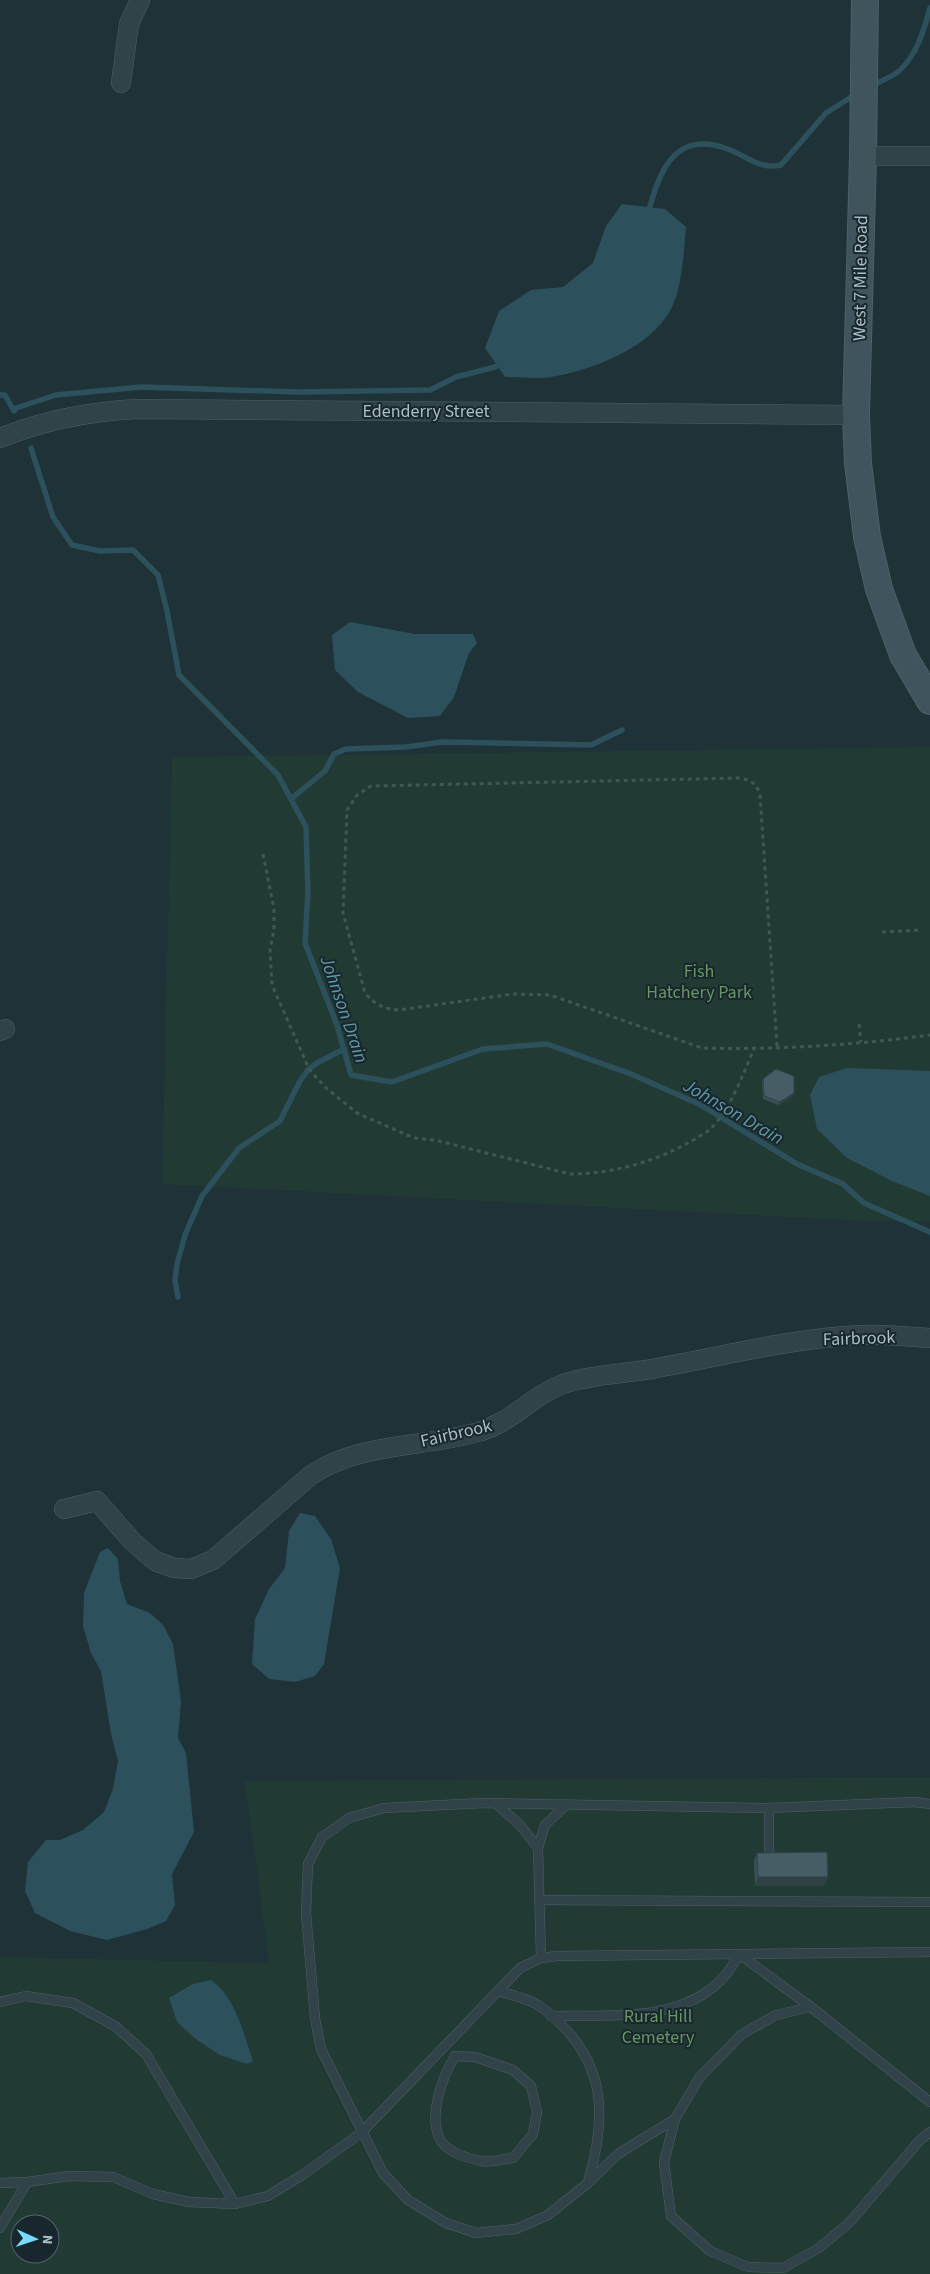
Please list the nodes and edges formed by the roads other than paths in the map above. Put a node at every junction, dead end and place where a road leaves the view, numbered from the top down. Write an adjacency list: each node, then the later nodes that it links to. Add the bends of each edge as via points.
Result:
1 (140, 0): 3 (street, via 128,24)
2 (865, 0): 4 (street, West 7 Mile Road)
3 (122, 83)
4 (863, 156): 5 (street); 6 (street, West 7 Mile Road)
5 (930, 156)
6 (856, 415): 7 (street, Edenderry Street, via 139,409 102,411 57,420); 8 (street, West 7 Mile Road, via 858,463 879,589 903,655)
7 (0, 438)
8 (930, 701)
9 (930, 1338): 10 (street, Fairbrook, via 862,1335 796,1342 577,1380 536,1399 511,1418 489,1429 389,1447 328,1464 213,1560 191,1568 174,1568 155,1561 132,1541 97,1501)
10 (64, 1509)
11 (495, 1803): 13 (lane); 15 (lane, via 520,1825); 30 (lane, via 384,1808 349,1818 322,1837 308,1864 306,1913 316,2026 321,2049)
12 (930, 1804): 14 (lane)
13 (566, 1805): 14 (lane); 15 (lane, via 545,1825)
14 (770, 1808): 16 (lane)
15 (538, 1848): 17 (lane)
16 (769, 1855)
17 (539, 1900): 18 (lane); 21 (lane)
18 (930, 1902)
19 (930, 1952): 20 (lane)
20 (739, 1954): 21 (lane); 24 (lane); 25 (lane, via 723,1978 701,1998 665,2011)
21 (541, 1958): 22 (lane, via 520,1968)
22 (498, 1991): 25 (lane, via 540,2006); 26 (lane)
23 (0, 2002): 35 (lane, via 26,1996 73,2002 115,2026 146,2054)
24 (811, 2007): 28 (lane); 29 (lane, via 776,2015 742,2034 699,2078)
25 (551, 2016): 34 (lane, via 570,2034 591,2066 600,2100 597,2152)
26 (449, 2041): 27 (lane); 30 (lane)
27 (455, 2056): 27 (lane, via 440,2091 436,2121 442,2142 459,2155 484,2162 513,2158 533,2134 537,2112 531,2086 513,2070 475,2057)
28 (930, 2102)
29 (675, 2119): 31 (lane, via 664,2162 670,2216 710,2251 748,2268 783,2268 819,2248 850,2222); 34 (lane, via 618,2154)
30 (362, 2132): 34 (lane, via 383,2173 408,2200 446,2223 476,2233 516,2229 548,2215); 35 (lane, via 268,2196)
31 (930, 2132)
32 (26, 2182): 33 (lane); 35 (lane, via 69,2176 113,2177 153,2194 190,2202); 36 (lane)
33 (0, 2183)
34 (588, 2183)
35 (235, 2204)
36 (0, 2228)

